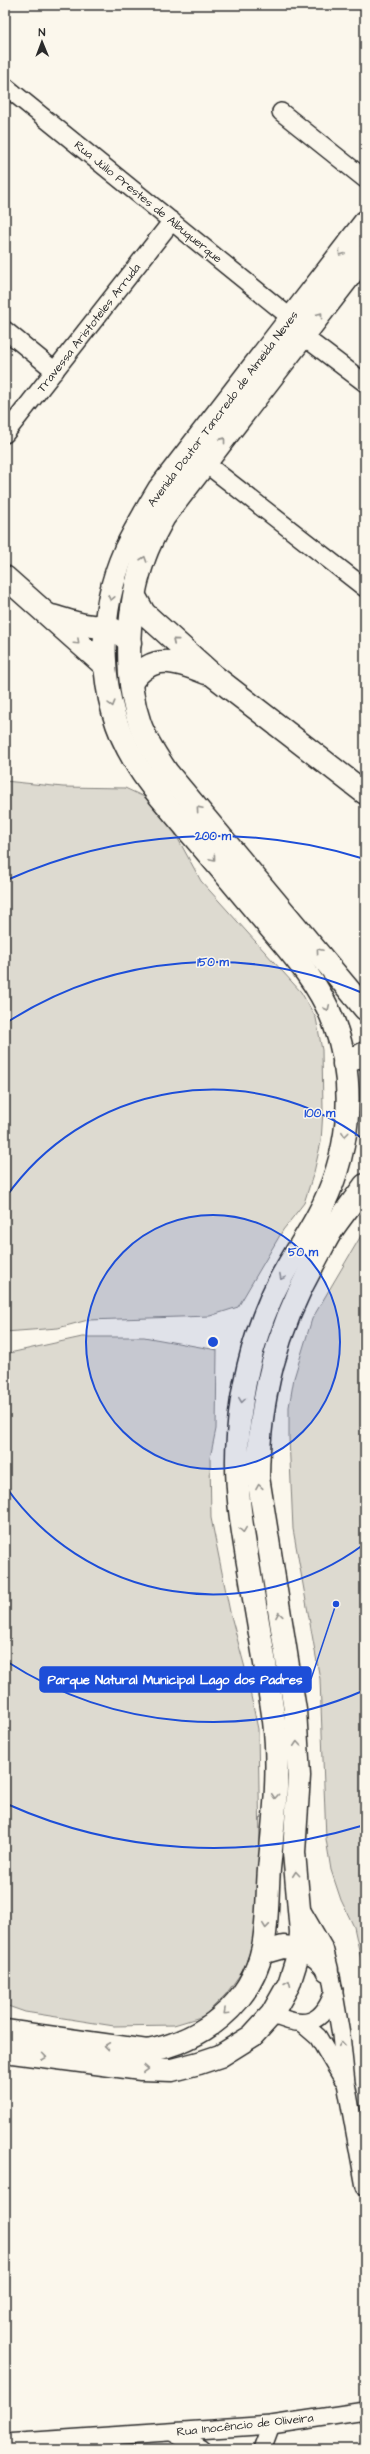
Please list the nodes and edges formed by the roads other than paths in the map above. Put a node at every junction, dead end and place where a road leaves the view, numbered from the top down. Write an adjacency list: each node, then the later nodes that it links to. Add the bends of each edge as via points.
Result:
1 (5, 86): 4 (street, Rua Júlio Prestes de Albuquerque)
2 (281, 112): 3 (street)
3 (365, 179)
4 (172, 221): 7 (street, Rua Júlio Prestes de Albuquerque); 10 (street, Travessa Aristoteles Arruda)
5 (365, 222): 7 (main road, Avenida Doutor Tancredo de Almeida Neves, one-way to 7)
6 (365, 256): 9 (main road, Avenida Doutor Tancredo de Almeida Neves, one-way to 6)
7 (291, 318): 18 (main road, Avenida Doutor Tancredo de Almeida Neves, one-way to 18, via 159,489 144,514 121,562)
8 (5, 330): 10 (street)
9 (303, 336): 11 (street); 13 (main road, Avenida Doutor Tancredo de Almeida Neves, one-way to 9)
10 (55, 371): 12 (street, Travessa Aristoteles Arruda)
11 (365, 383)
12 (5, 434)
13 (205, 463): 15 (street); 16 (main road, Avenida Doutor Tancredo de Almeida Neves, one-way to 13, via 145,556 154,536 164,517)
14 (5, 577): 17 (main road)
15 (365, 588)
16 (135, 597): 19 (main road, Avenida Doutor Tancredo de Almeida Neves); 21 (main road, one-way to 16, via 144,613)
17 (50, 616): 18 (main road, via 86,625); 20 (main road, one-way to 20)
18 (107, 626): 19 (main road, via 120,632); 20 (main road, Avenida Doutor Tancredo de Almeida Neves)
19 (130, 642): 22 (main road, Avenida Doutor Tancredo de Almeida Neves)
20 (105, 666): 28 (main road, Avenida Doutor Tancredo de Almeida Neves, one-way to 28, via 119,730 133,760 156,792 292,954 320,992 334,1024)
21 (214, 676): 22 (main road, via 185,664 166,661 150,664 139,671); 23 (main road)
22 (131, 683): 24 (main road, Avenida Doutor Tancredo de Almeida Neves, one-way to 22, via 167,772 140,726)
23 (365, 793)
24 (344, 981): 25 (main road); 26 (main road, Avenida Doutor Tancredo de Almeida Neves)
25 (365, 997)
26 (365, 1009)
27 (365, 1053): 28 (main road)
28 (344, 1064): 29 (main road, Avenida Doutor Tancredo de Almeida Neves)
29 (357, 1096): 33 (main road, Avenida Doutor Tancredo de Almeida Neves, one-way to 33, via 334,1180 317,1217 271,1296 260,1326 243,1395 238,1438 236,1483 274,1726 276,1784 267,1925)
30 (365, 1185): 31 (main road, one-way to 30, via 294,1852 299,1776 295,1710 258,1477 258,1437 276,1349 296,1293 334,1227)
31 (301, 1912): 32 (main road); 34 (main road, via 322,1950)
32 (300, 1949): 33 (main road, via 283,1948); 34 (street, via 316,1960); 36 (main road, one-way to 32, via 289,1984)
33 (262, 1953): 35 (main road, Avenida Doutor Tancredo de Almeida Neves)
34 (330, 1980): 37 (street, via 326,2010); 40 (street, one-way to 34, via 341,2035)
35 (250, 1982): 36 (main road); 38 (main road, Avenida Doutor Tancredo de Almeida Neves, one-way to 38, via 232,2007 209,2029 166,2047 147,2051)
36 (272, 2014): 37 (street, via 292,2023); 39 (main road, one-way to 36, via 114,2067 172,2070 220,2056 252,2036)
37 (303, 2024): 40 (street, via 318,2038)
38 (5, 2031)
39 (5, 2051)
40 (346, 2083): 41 (street)
41 (365, 2187)
42 (365, 2411): 43 (street, Rua Inocêncio de Oliveira)
43 (271, 2425): 44 (street, Rua Inocêncio de Oliveira); 47 (street)
44 (174, 2433): 45 (street, Rua Inocêncio de Oliveira); 46 (street)
45 (5, 2443)
46 (202, 2449)
47 (262, 2449)

